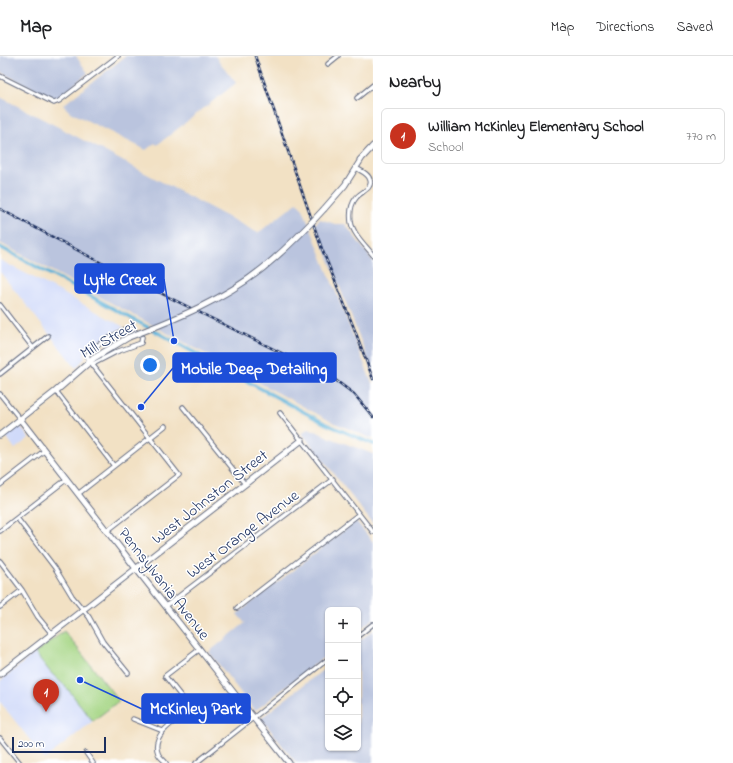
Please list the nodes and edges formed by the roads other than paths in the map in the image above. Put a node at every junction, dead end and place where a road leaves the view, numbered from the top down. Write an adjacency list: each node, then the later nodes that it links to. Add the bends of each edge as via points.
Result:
1 (118, 56): 4 (street, via 59,102 54,102)
2 (338, 56): 3 (street)
3 (328, 64)
4 (0, 76)
5 (373, 85): 6 (street)
6 (357, 98)
7 (373, 146): 8 (street)
8 (362, 158): 9 (street); 10 (street)
9 (356, 168): 10 (street); 11 (street, via 368,175 370,185 352,205 351,220 355,232)
10 (340, 190): 17 (street, Mill Street, bridge, via 281,253 242,283 198,309 129,337)
11 (373, 255)
12 (0, 305): 13 (street)
13 (5, 311): 14 (street); 16 (street)
14 (0, 315)
15 (48, 336): 16 (street)
16 (33, 348): 18 (street)
17 (92, 362): 17 (street, via 88,356 89,351 127,328 142,337 141,343); 19 (street, Mill Street); 26 (street)
18 (0, 374)
19 (56, 390): 23 (street, Mill Street); 29 (street)
20 (0, 394): 23 (street)
21 (183, 407): 32 (street)
22 (280, 413): 27 (street)
23 (20, 419): 25 (street, Mill Street); 28 (street, Pennsylvania Avenue)
24 (166, 426): 26 (street)
25 (0, 434)
26 (150, 438): 29 (street); 38 (street, via 179,475)
27 (302, 440): 31 (street); 32 (street, West Johnston Street)
28 (44, 451): 30 (street, Pennsylvania Avenue); 33 (street)
29 (114, 466): 34 (street)
30 (66, 479): 34 (street, Pennsylvania Avenue); 36 (street)
31 (332, 479): 35 (street); 43 (street, West Orange Avenue)
32 (245, 484): 41 (street, West Johnston Street)
33 (0, 486)
34 (78, 494): 38 (street, Pennsylvania Avenue)
35 (359, 514): 39 (street); 45 (street)
36 (17, 518): 37 (street); 46 (street)
37 (0, 531)
38 (107, 532): 41 (street, Pennsylvania Avenue)
39 (373, 532)
40 (0, 561): 42 (street)
41 (136, 569): 43 (street, Pennsylvania Avenue); 46 (street, West Johnston Street)
42 (22, 590): 44 (street); 48 (street)
43 (166, 606): 50 (street, Pennsylvania Avenue)
44 (0, 607)
45 (237, 608)
46 (83, 610): 48 (street, West Johnston Street); 52 (street, via 93,622 103,642)
47 (373, 624): 49 (street)
48 (52, 634): 53 (street, West Johnston Street)
49 (361, 634)
50 (200, 649): 54 (street, Pennsylvania Avenue); 56 (street, via 165,676 191,709)
51 (325, 662): 54 (street)
52 (128, 673)
53 (0, 674)
54 (253, 718): 62 (street); 63 (street, Pennsylvania Avenue)
55 (134, 719): 56 (street)
56 (163, 731): 61 (street, via 158,742 158,754)
57 (0, 738): 59 (street)
58 (86, 753): 60 (street)
59 (20, 763)
60 (93, 763)
61 (166, 763)
62 (196, 763)
63 (289, 763)

